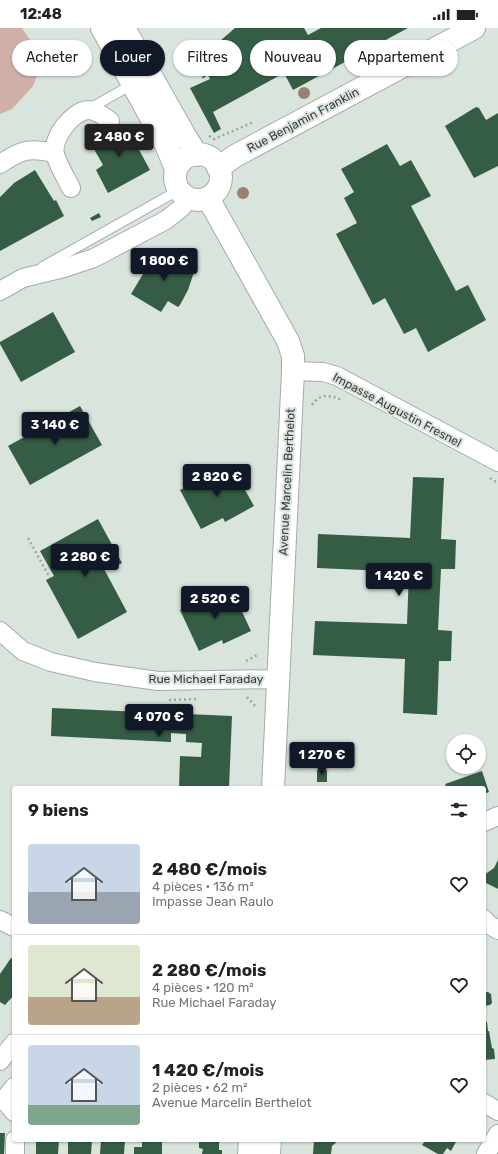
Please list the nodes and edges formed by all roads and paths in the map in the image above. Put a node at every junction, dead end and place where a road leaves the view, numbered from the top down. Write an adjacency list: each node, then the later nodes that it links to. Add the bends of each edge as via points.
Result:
1 (102, 28): 4 (street)
2 (124, 28): 10 (street)
3 (474, 28): 12 (street, Rue Benjamin Franklin, via 235,156)
4 (133, 84): 5 (lane); 13 (street)
5 (88, 110): 6 (street, via 101,114); 9 (street, via 77,114 66,123 58,136)
6 (110, 121)
7 (225, 134): 8 (path, via 214,139)
8 (208, 135)
9 (54, 153): 11 (street, via 42,150 18,152); 14 (street)
10 (197, 155): 12 (street, via 210,158); 13 (street, via 185,158)
11 (0, 164)
12 (218, 168): 15 (street, via 218,188 214,194)
13 (176, 169): 15 (street, via 175,180)
14 (71, 188)
15 (192, 196): 16 (street, via 166,220 94,258 23,278); 17 (street, Avenue Marcelin Berthelot, via 288,341 293,356)
16 (0, 291)
17 (293, 371): 20 (street, Impasse Augustin Fresnel, via 323,372 337,376); 28 (street, Avenue Marcelin Berthelot)
18 (348, 403): 19 (path, via 324,395 315,400)
19 (311, 408)
20 (498, 462)
21 (485, 476): 22 (path)
22 (498, 483)
23 (28, 538): 24 (path)
24 (50, 578)
25 (0, 631): 27 (street, Rue Michael Faraday, via 23,652 51,662 95,672 158,681)
26 (261, 652): 27 (path, via 239,665 234,672)
27 (234, 679): 28 (street, Rue Michael Faraday); 31 (path, via 235,698 247,697 257,708)
28 (278, 679): 32 (street, Avenue Marcelin Berthelot)
29 (168, 699): 30 (path)
30 (199, 699)
31 (259, 715)
32 (273, 786)
33 (498, 816): 34 (street)
34 (486, 821)
35 (0, 920): 37 (street)
36 (486, 922): 38 (street)
37 (12, 926)
38 (498, 930)
39 (12, 1046): 40 (street)
40 (0, 1061)
41 (486, 1103): 42 (street)
42 (498, 1111)
43 (498, 1134): 50 (street)
44 (15, 1142): 47 (street)
45 (250, 1142): 48 (street)
46 (270, 1142): 49 (street)
47 (15, 1154)
48 (249, 1154)
49 (269, 1154)
50 (486, 1154)

